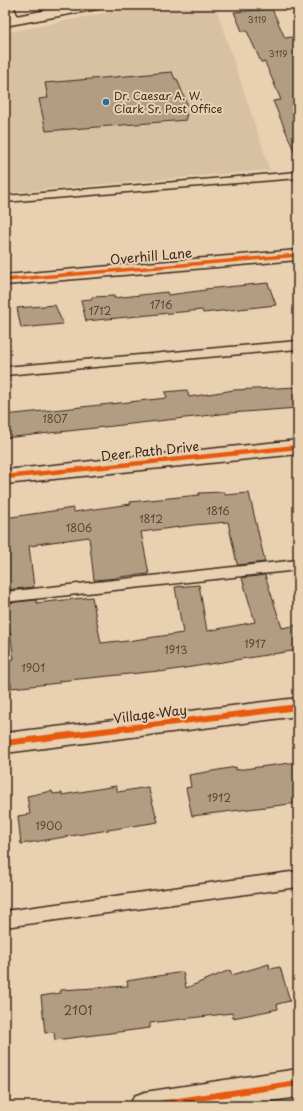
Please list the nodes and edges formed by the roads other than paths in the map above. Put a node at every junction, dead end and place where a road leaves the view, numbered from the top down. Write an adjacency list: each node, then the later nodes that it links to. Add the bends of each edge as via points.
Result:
1 (6, 5): 3 (street)
2 (97, 5): 3 (street)
3 (8, 21)
4 (298, 175): 5 (lane)
5 (5, 199)
6 (298, 254): 7 (street, Overhill Lane)
7 (5, 280)
8 (298, 345): 9 (lane)
9 (5, 371)
10 (298, 447): 11 (street, Deer Path Drive)
11 (5, 477)
12 (298, 565): 13 (lane)
13 (5, 597)
14 (298, 707): 15 (street, Village Way)
15 (5, 743)
16 (298, 879): 17 (lane)
17 (5, 919)
18 (298, 1083): 19 (street)
19 (146, 1106)

